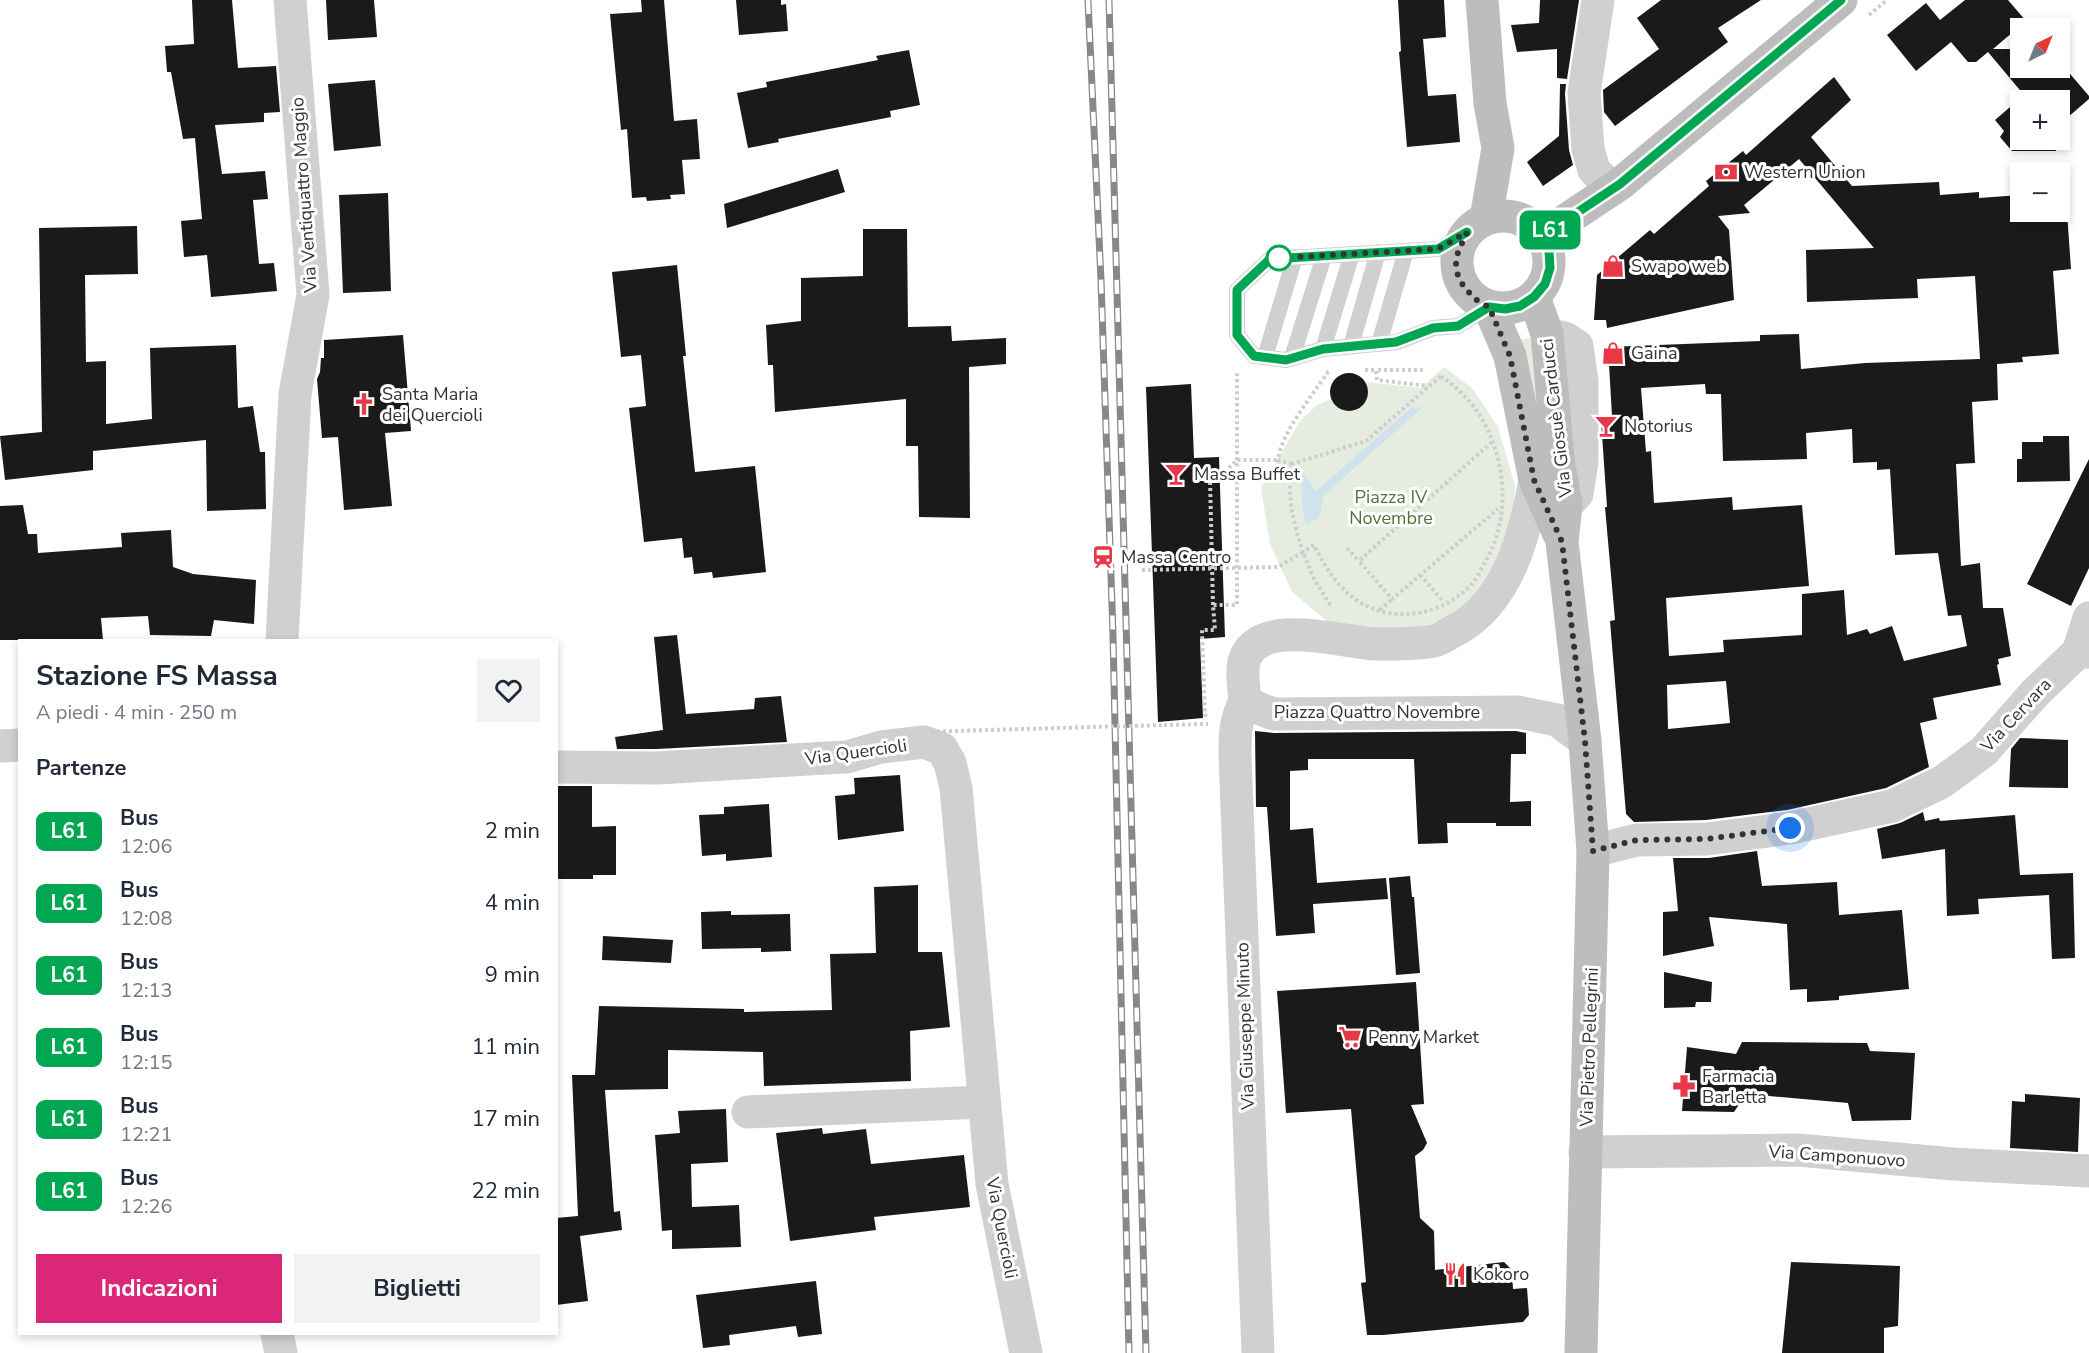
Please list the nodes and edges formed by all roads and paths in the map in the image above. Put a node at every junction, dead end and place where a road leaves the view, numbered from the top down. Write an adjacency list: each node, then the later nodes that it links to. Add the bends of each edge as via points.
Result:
1 (290, 0): 46 (street, Via Ventiquattro Maggio, via 313,295 295,394)
2 (1482, 0): 6 (main road, via 1490,103 1498,148)
3 (1598, 0): 5 (street, via 1584,93 1588,149 1594,170)
4 (1841, 0): 5 (main road)
5 (1612, 189): 7 (main road)
6 (1476, 225): 7 (main road, via 1501,215 1516,217 1531,224); 8 (lane, via 1438,249); 14 (main road, via 1458,252 1456,264 1464,287)
7 (1542, 236): 13 (main road, via 1549,251 1550,268 1545,284)
8 (1406, 251): 9 (lane); 16 (lane)
9 (1378, 252): 10 (lane); 17 (lane)
10 (1352, 254): 11 (lane); 18 (lane)
11 (1324, 256): 12 (lane); 20 (lane)
12 (1295, 257): 15 (lane, via 1270,259 1237,290); 19 (lane)
13 (1534, 297): 14 (main road, via 1520,306); 32 (main road, Via Giosuè Carducci, via 1546,334 1566,505)
14 (1489, 307): 16 (lane, via 1458,326 1433,328); 30 (main road, Via Giosuè Carducci, via 1510,356)
15 (1237, 335): 19 (lane, via 1254,356); 27 (path)
16 (1379, 344): 17 (lane)
17 (1351, 346): 18 (lane)
18 (1323, 349): 20 (lane)
19 (1265, 357): 20 (lane)
20 (1292, 358)
21 (1376, 370): 22 (path); 23 (path); 25 (path, via 1377,380)
22 (1423, 370)
23 (1357, 371)
24 (1338, 372): 28 (path, via 1328,372 1279,448)
25 (1429, 386): 26 (path, via 1441,376 1456,387 1474,407); 29 (path, via 1366,441)
26 (1492, 442): 31 (path); 35 (path)
27 (1237, 460): 28 (path); 36 (path); 37 (path, via 1219,478 1210,478)
28 (1278, 460): 29 (path)
29 (1292, 464): 34 (path, via 1289,490)
30 (1534, 480): 32 (main road, Via Giosuè Carducci); 48 (street, via 1527,523 1512,565 1492,598 1466,624 1435,641 1376,644 1304,635 1272,636 1257,643 1246,655)
31 (1503, 505): 39 (path); 41 (path, via 1491,552 1472,584)
32 (1562, 542): 50 (main road, Via Giosuè Carducci)
33 (1347, 548): 35 (path)
34 (1303, 552): 36 (path, via 1278,567); 43 (path, via 1314,579); 44 (path, via 1314,545 1324,566 1340,585 1355,599)
35 (1359, 561): 40 (path)
36 (1237, 568): 37 (path); 42 (path, via 1237,604)
37 (1213, 569): 38 (path); 42 (path)
38 (1142, 570)
39 (1420, 575): 40 (path); 41 (path)
40 (1392, 599): 44 (path)
41 (1446, 604): 44 (path, via 1421,613)
42 (1213, 605): 49 (path, bridge, via 1215,630 1202,630 1205,715 1212,721)
43 (1333, 608)
44 (1380, 611)
45 (2089, 618): 47 (street)
46 (282, 639)
47 (2083, 652): 54 (street, Via Cervara, via 2035,693 1984,751 1942,782 1892,806 1790,828 1707,839 1637,840)
48 (1245, 701): 50 (street, Piazza Quattro Novembre, via 1274,714 1518,712 1557,720); 62 (street, Via Giuseppe Minuto, via 1237,717 1234,756)
49 (919, 732)
50 (1585, 741): 54 (main road, Via Pietro Pellegrini)
51 (18, 745): 52 (street)
52 (0, 746)
53 (558, 767): 55 (street, Via Quercioli, via 657,768 847,757 881,747 924,742 942,749 956,788)
54 (1593, 851): 57 (main road, Via Pietro Pellegrini)
55 (984, 1102): 56 (street); 61 (street, Via Quercioli, via 992,1184)
56 (748, 1112)
57 (1586, 1152): 58 (street, Via Camponuovo, via 1798,1150); 63 (main road, Via Pietro Pellegrini)
58 (2089, 1171)
59 (277, 1335): 60 (street)
60 (282, 1353)
61 (1026, 1353)
62 (1258, 1353)
63 (1581, 1353)

